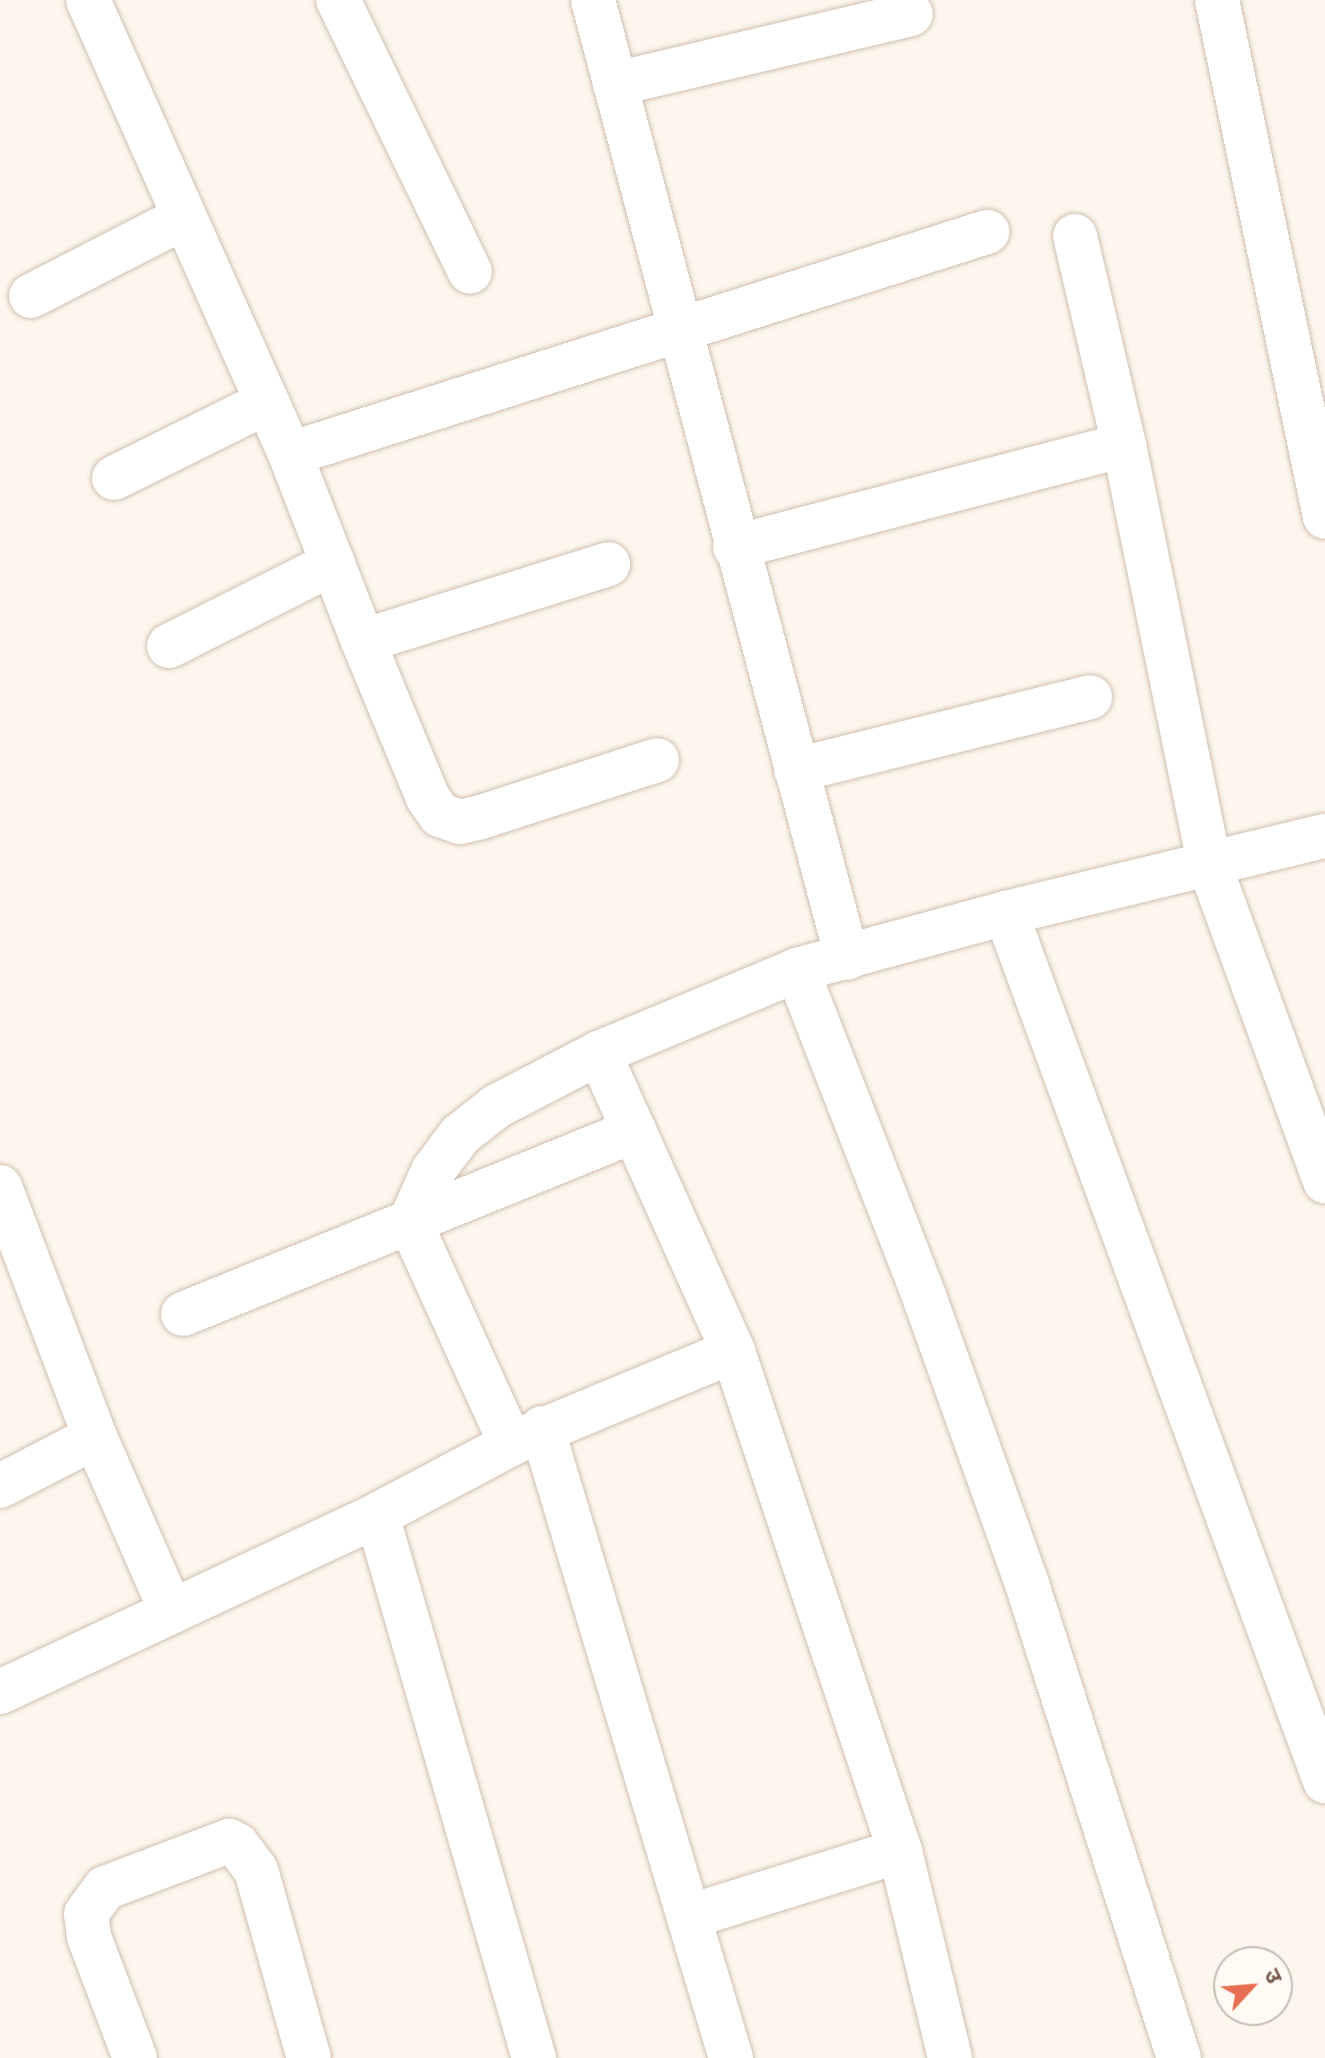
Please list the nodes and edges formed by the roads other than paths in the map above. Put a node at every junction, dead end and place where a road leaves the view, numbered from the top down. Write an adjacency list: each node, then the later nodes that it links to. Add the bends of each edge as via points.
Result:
1 (88, 0): 7 (street)
2 (338, 0): 10 (street)
3 (593, 0): 6 (street)
4 (1217, 0): 17 (street)
5 (911, 14): 6 (street)
6 (615, 84): 12 (street)
7 (183, 218): 11 (street); 13 (street)
8 (987, 232): 12 (street)
9 (1075, 236): 14 (street)
10 (470, 272)
11 (31, 296)
12 (678, 327): 15 (street); 18 (street)
13 (267, 402): 15 (street); 16 (street)
14 (1124, 445): 18 (street); 27 (street)
15 (290, 454): 19 (street)
16 (114, 478)
17 (1325, 517)
18 (735, 547): 25 (street)
19 (333, 563): 21 (street); 22 (street)
20 (608, 564): 21 (street)
21 (363, 641): 24 (street, via 428,798 440,815 460,822 481,817)
22 (169, 646)
23 (1090, 697): 25 (street)
24 (657, 760)
25 (796, 770): 29 (street)
26 (1325, 836): 27 (street)
27 (1209, 864): 28 (street); 33 (street)
28 (1006, 913): 29 (street); 45 (street)
29 (847, 958): 30 (street)
30 (797, 970): 31 (street); 53 (street, via 925,1299 1026,1581)
31 (599, 1053): 32 (street); 35 (street, via 497,1106 460,1135 433,1171)
32 (634, 1131): 35 (street); 38 (street)
33 (1325, 1181)
34 (0, 1187): 36 (street)
35 (410, 1222): 37 (street); 39 (street)
36 (10, 1242): 40 (street)
37 (183, 1314)
38 (733, 1351): 39 (street); 46 (street)
39 (526, 1436): 42 (street); 47 (street)
40 (95, 1437): 41 (street); 43 (street)
41 (0, 1486)
42 (377, 1515): 43 (street); 48 (street)
43 (170, 1609): 44 (street)
44 (0, 1692)
45 (1325, 1781)
46 (900, 1851): 47 (street); 52 (street)
47 (691, 1916): 51 (street)
48 (531, 2057)
49 (135, 2058): 50 (street, via 89,1937 86,1914 105,1888 229,1841 256,1870)
50 (309, 2058)
51 (731, 2058)
52 (950, 2058)
53 (1179, 2058)

